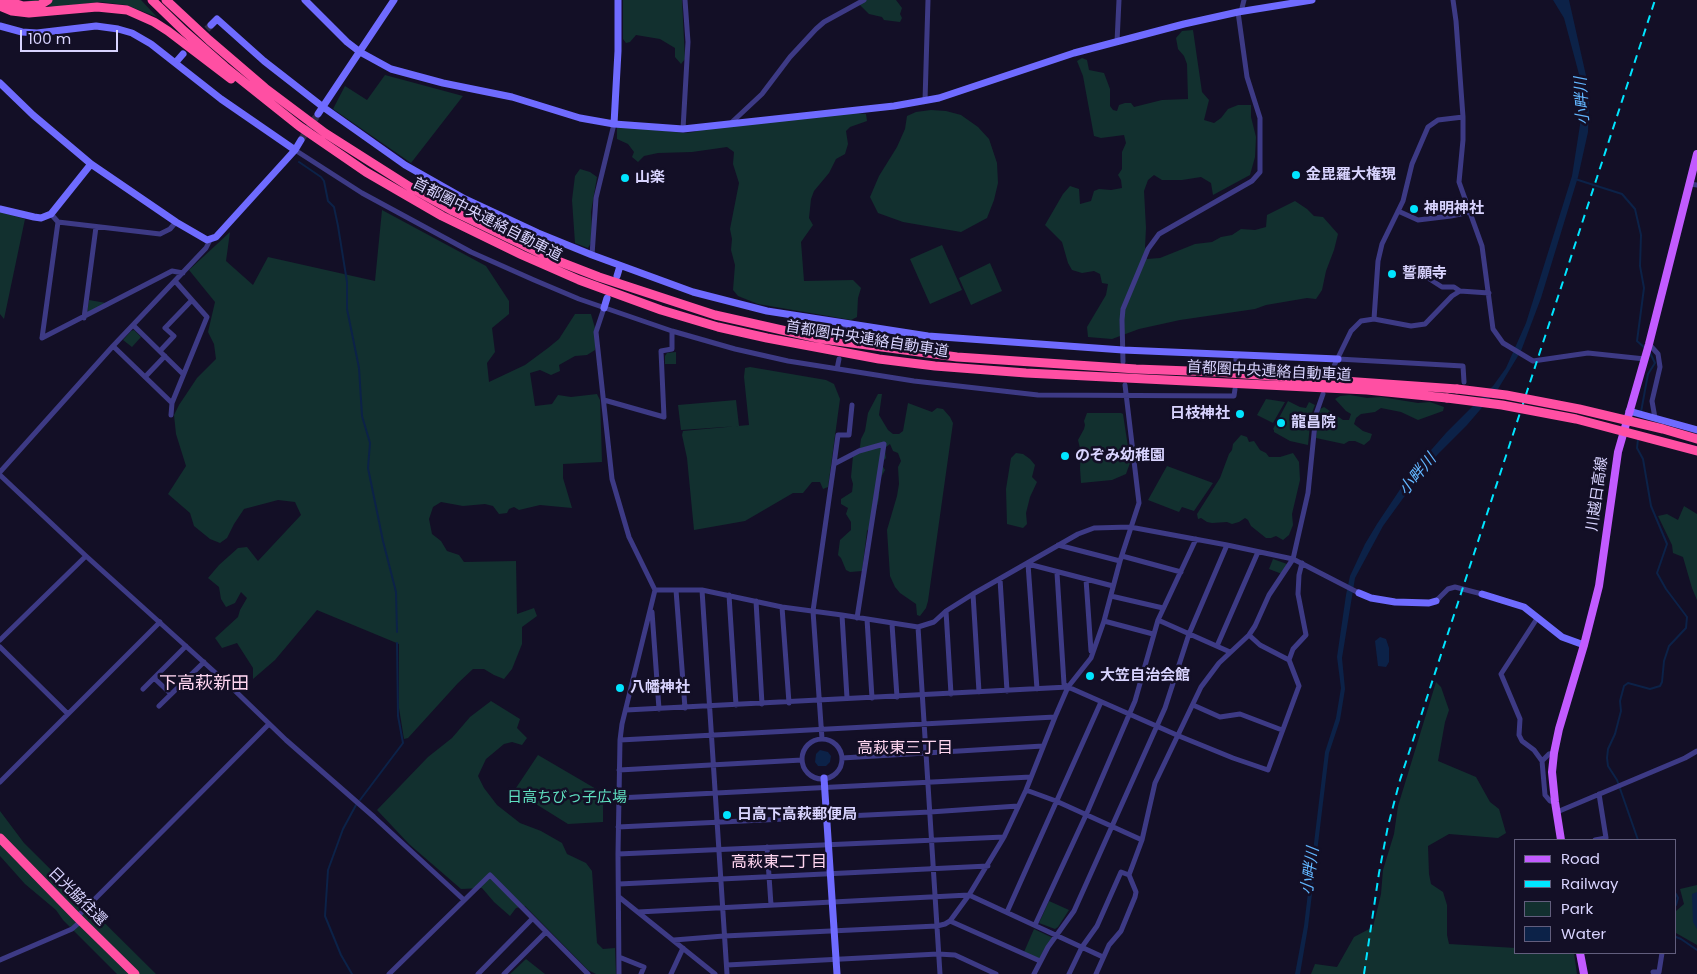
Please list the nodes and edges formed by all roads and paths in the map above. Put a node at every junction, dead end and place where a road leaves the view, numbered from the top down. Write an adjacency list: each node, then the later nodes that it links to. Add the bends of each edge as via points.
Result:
1 (4, 0): 2 (highway, via 23,6 40,5)
2 (48, 0)
3 (152, 0): 30 (highway, 首都圏中央連絡自動車道, via 199,46)
4 (305, 0): 20 (street)
5 (394, 0): 20 (street)
6 (618, 0): 29 (street)
7 (685, 0): 31 (street, via 688,42)
8 (864, 0): 28 (street, via 816,29 762,94)
9 (928, 0): 24 (street)
10 (1119, 0): 19 (street)
11 (1244, 0): 16 (street)
12 (1312, 0): 16 (street)
13 (1453, 0): 27 (street)
14 (167, 1): 78 (highway, 首都圏中央連絡自動車道, via 265,88 325,133 419,192 550,258 715,315 822,339 957,357)
15 (0, 6): 30 (highway, via 29,13 97,7 127,10 168,31)
16 (1240, 12): 19 (street); 64 (street, via 1247,77 1260,118 1260,172 1252,180 1158,234 1123,309)
17 (211, 25): 25 (street, via 217,18 264,61)
18 (0, 26): 22 (street, via 37,33 96,26 118,29 132,33)
19 (1117, 42): 24 (street)
20 (360, 52): 25 (street); 29 (street, via 391,69 417,77 504,95 569,115)
21 (183, 54): 22 (street)
22 (176, 62): 33 (street, via 221,99)
23 (0, 84): 35 (street)
24 (925, 101): 28 (street)
25 (323, 107): 26 (street); 45 (street, via 405,165 465,199)
26 (318, 114)
27 (1463, 117): 38 (street, via 1438,120 1428,127 1412,164 1407,191); 39 (street, via 1458,182)
28 (731, 123): 31 (street)
29 (614, 124): 31 (street); 45 (street, via 596,198)
30 (299, 126): 90 (highway, 首都圏中央連絡自動車道, bridge, via 366,172 489,240 579,280 661,310 726,329 879,359 936,366 1447,398 1576,419)
31 (683, 130)
32 (301, 140): 33 (street)
33 (295, 150): 44 (street); 55 (street, via 362,194 471,252)
34 (1697, 154): 36 (main road, 川越日高線)
35 (91, 164): 40 (street); 42 (street)
36 (1693, 184): 62 (main road, 川越日高線)
37 (0, 209): 40 (street, via 41,218)
38 (1398, 211): 39 (street, via 1418,220); 57 (street, via 1382,244 1378,261)
39 (1470, 212): 52 (street, via 1482,246)
40 (51, 214): 41 (street)
41 (58, 222): 43 (street); 56 (street, via 42,338)
42 (176, 222): 43 (street, via 160,234); 44 (street)
43 (96, 227): 56 (street)
44 (210, 240): 47 (street)
45 (592, 255): 46 (street)
46 (620, 266): 49 (street); 58 (street, via 702,294 767,311)
47 (183, 273): 50 (street); 56 (street, via 172,271)
48 (1409, 274): 51 (street, via 1420,275 1442,287 1454,287)
49 (617, 276)
50 (175, 280): 54 (street); 59 (street)
51 (1460, 291): 52 (street); 57 (street, via 1425,324 1411,326)
52 (1489, 293): 68 (street, via 1493,329 1498,339 1533,361 1588,353)
53 (608, 298): 55 (street)
54 (192, 300): 65 (street, via 165,328 174,336); 75 (street, via 207,316)
55 (604, 308): 60 (street); 82 (street, via 596,332)
56 (84, 318)
57 (1374, 320): 70 (street, via 1361,321 1351,331)
58 (846, 324): 61 (street); 64 (street, via 928,336)
59 (133, 325): 63 (street); 65 (street)
60 (672, 331): 73 (street, via 753,353); 82 (street, via 672,349 661,351 664,417)
61 (843, 336)
62 (1649, 344): 68 (main road, 川越日高線); 87 (street, via 1658,354 1660,367 1652,401)
63 (113, 346): 76 (street); 92 (street)
64 (1123, 350): 66 (street); 71 (street)
65 (160, 351): 67 (street)
66 (1236, 355): 70 (street); 72 (street)
67 (165, 356): 75 (street); 76 (street)
68 (1645, 357): 85 (main road, 川越日高線)
69 (839, 359): 73 (street)
70 (1338, 359): 74 (street); 78 (street, via 1463,366)
71 (1123, 362)
72 (1236, 366)
73 (837, 369): 81 (street, via 1038,395)
74 (1332, 370)
75 (183, 374): 83 (street)
76 (145, 377): 83 (street)
77 (1125, 385): 81 (street)
78 (1460, 385): 89 (highway, 首都圏中央連絡自動車道, bridge, via 1579,409)
79 (1235, 389): 81 (street, via 1234,396)
80 (1323, 394): 100 (street, via 1316,414 1308,494)
81 (1126, 395): 93 (street, via 1139,503)
82 (604, 400): 108 (street, via 612,479 629,536)
83 (172, 403): 86 (street)
84 (852, 405): 91 (street, via 848,435 838,434)
85 (1629, 411): 87 (street); 136 (main road, 川越日高線, via 1618,452 1599,586)
86 (171, 415)
87 (1654, 418): 88 (street)
88 (1697, 430)
89 (1697, 439)
90 (1697, 451)
91 (834, 464): 121 (street); 125 (street, via 859,451 884,444)
92 (0, 474): 98 (street)
93 (1130, 527): 94 (street); 95 (street, via 1089,529); 99 (street)
94 (1196, 539): 96 (street); 103 (street)
95 (1057, 545): 99 (street); 102 (street)
96 (1228, 545): 97 (street); 133 (street)
97 (1258, 552): 100 (street); 138 (street)
98 (86, 556): 128 (street); 135 (street)
99 (1121, 559): 103 (street); 107 (street)
100 (1293, 559): 101 (street); 134 (street)
101 (1302, 563): 111 (street); 142 (street, via 1298,594 1306,635 1293,649)
102 (1028, 564): 104 (street); 105 (street); 147 (street)
103 (1181, 572): 120 (street)
104 (1057, 573): 106 (street); 145 (street, via 1064,684)
105 (1000, 579): 112 (street); 148 (street)
106 (1086, 580): 107 (street); 141 (street)
107 (1113, 586): 115 (street)
108 (655, 590): 109 (street); 118 (street)
109 (676, 590): 110 (street); 164 (street)
110 (702, 590): 114 (street); 163 (street)
111 (1359, 593): 116 (street, via 1395,602 1430,603)
112 (972, 594): 122 (street); 149 (street)
113 (1482, 594): 116 (street, via 1455,587); 124 (street, via 1518,604)
114 (729, 595): 117 (street); 160 (street)
115 (1111, 596): 120 (street); 129 (street)
116 (1436, 600)
117 (756, 601): 119 (street); 159 (street)
118 (651, 608): 165 (street); 166 (street)
119 (782, 608): 121 (street); 158 (street)
120 (1164, 608): 127 (street)
121 (813, 611): 123 (street); 156 (street)
122 (946, 611): 131 (street, via 934,622); 151 (street)
123 (842, 614): 125 (street); 154 (street)
124 (1538, 617): 136 (street, via 1562,637); 185 (street, via 1502,674 1520,719 1519,735)
125 (857, 618): 126 (street)
126 (867, 619): 130 (street); 155 (street)
127 (1158, 620): 132 (street); 133 (street)
128 (160, 622): 137 (street); 167 (street)
129 (1104, 622): 132 (street); 141 (street)
130 (892, 624): 131 (street); 153 (street)
131 (918, 627): 152 (street)
132 (1153, 634): 168 (street)
133 (1189, 634): 138 (street); 172 (street)
134 (1249, 635): 140 (street); 142 (street, via 1260,645)
135 (0, 640)
136 (1584, 645): 181 (main road, 川越日高線)
137 (186, 646): 143 (street); 144 (street)
138 (1217, 646): 140 (street)
139 (0, 647): 167 (street)
140 (1230, 652): 161 (street, via 1210,673)
141 (1092, 654): 145 (street)
142 (1289, 660): 174 (street, via 1299,686)
143 (204, 662): 150 (street); 170 (street)
144 (154, 678): 146 (street); 150 (street)
145 (1068, 688): 147 (street); 157 (street); 169 (street)
146 (143, 689)
147 (1037, 689): 148 (street)
148 (1007, 691): 149 (street)
149 (979, 692): 151 (street)
150 (171, 694): 162 (street)
151 (951, 694): 152 (street)
152 (923, 695): 153 (street); 171 (street)
153 (897, 697): 155 (street)
154 (847, 698): 155 (street); 156 (street)
155 (872, 698)
156 (819, 701): 158 (street); 173 (street)
157 (1101, 702): 168 (street); 197 (street)
158 (789, 703): 159 (street)
159 (762, 704): 160 (street)
160 (736, 705): 163 (street)
161 (1193, 705): 174 (street, via 1220,717 1240,714); 176 (street)
162 (159, 706)
163 (710, 706): 164 (street); 175 (street)
164 (684, 708): 165 (street)
165 (659, 709): 166 (street)
166 (626, 710): 178 (street)
167 (68, 714): 190 (street)
168 (1129, 714): 172 (street); 202 (street)
169 (1055, 718): 171 (street); 179 (street)
170 (269, 724): 227 (street); 234 (street)
171 (924, 724): 173 (street); 182 (street)
172 (1157, 727): 176 (street); 206 (street)
173 (820, 730): 175 (street); 177 (street)
174 (1282, 730): 176 (street, via 1268,770)
175 (712, 735): 178 (street); 186 (street)
176 (1178, 736): 212 (street, via 1155,783)
177 (822, 739): 183 (street, via 833,742); 184 (street, via 809,743)
178 (620, 740): 187 (street)
179 (1043, 746): 182 (street); 189 (street)
180 (1697, 751): 195 (street)
181 (1554, 753): 185 (street); 198 (main road, 川越日高線)
182 (926, 754): 183 (street); 191 (street)
183 (842, 758): 188 (street, via 835,774)
184 (802, 760): 186 (street); 188 (street, via 807,771)
185 (1542, 761): 198 (street, via 1545,795)
186 (714, 764): 187 (street); 194 (street)
187 (619, 770): 196 (street)
188 (824, 778): 192 (street)
189 (1031, 778): 191 (street); 193 (street)
190 (0, 782)
191 (928, 784): 192 (street); 200 (street)
192 (824, 788): 194 (street); 203 (street)
193 (1026, 790): 197 (street); 199 (street)
194 (716, 793): 196 (street); 204 (street)
195 (1599, 794): 201 (street); 210 (street, via 1606,838)
196 (618, 798): 205 (street)
197 (1056, 802): 202 (street); 232 (street)
198 (1555, 802): 201 (main road, 川越日高線)
199 (1018, 806): 200 (street); 207 (street)
200 (930, 812): 203 (street); 211 (street)
201 (1557, 812): 209 (main road, 川越日高線)
202 (1086, 815): 206 (street); 236 (street)
203 (826, 816): 204 (street); 213 (street)
204 (718, 822): 205 (street); 215 (street)
205 (618, 827): 216 (street)
206 (1112, 827): 212 (street); 241 (street, via 1074,911)
207 (1004, 837): 211 (street); 217 (street)
208 (0, 838): 234 (highway, 日光脇往還)
209 (1561, 839)
210 (1600, 839)
211 (932, 840): 213 (street); 218 (street)
212 (1142, 840): 220 (street)
213 (828, 844): 214 (street); 219 (street)
214 (767, 847): 215 (street); 221 (street)
215 (719, 850): 216 (street); 222 (street)
216 (618, 854): 223 (street)
217 (988, 866): 218 (street); 224 (street)
218 (934, 868): 219 (street); 226 (street)
219 (830, 873): 221 (street); 228 (street)
220 (1129, 875): 243 (street, via 1121,872 1096,926); 249 (street, via 1135,897 1121,931)
221 (769, 876): 222 (street); 229 (street)
222 (721, 879): 223 (street); 230 (street)
223 (619, 884): 225 (street)
224 (969, 895): 226 (street); 232 (street); 235 (street)
225 (618, 897): 231 (street); 248 (street)
226 (935, 898): 228 (street); 237 (street)
227 (464, 900): 233 (street, via 490,875); 256 (street)
228 (832, 902): 229 (street); 238 (street)
229 (770, 905): 230 (street)
230 (723, 907): 231 (street); 240 (street)
231 (638, 912): 242 (street)
232 (1007, 912): 236 (street)
233 (532, 919): 239 (street); 257 (street)
234 (79, 920): 251 (street, via 72,929); 255 (highway, 日光脇往還)
235 (950, 921): 237 (street); 252 (street)
236 (1035, 925): 241 (street)
237 (937, 926): 238 (street); 245 (street)
238 (834, 931): 240 (street); 250 (street)
239 (546, 932): 258 (street); 259 (street)
240 (724, 936): 242 (street); 253 (street)
241 (1058, 936): 243 (street); 252 (street)
242 (674, 940): 244 (street)
243 (1082, 947): 249 (street); 269 (street)
244 (683, 948): 262 (street); 263 (street)
245 (938, 954): 250 (street); 266 (street); 267 (street, via 954,955)
246 (1580, 954): 271 (main road)
247 (1662, 954): 254 (street, via 1659,972)
248 (619, 957): 260 (street); 261 (street, via 644,967)
249 (1103, 957): 270 (street)
250 (836, 959): 253 (street); 265 (street)
251 (0, 960)
252 (1040, 961): 268 (street)
253 (727, 965): 264 (street)
254 (1654, 972)
255 (135, 974)
256 (389, 974)
257 (478, 974)
258 (504, 974)
259 (588, 974)
260 (619, 974)
261 (641, 974)
262 (671, 974)
263 (715, 974)
264 (727, 974)
265 (837, 974)
266 (940, 974)
267 (996, 974)
268 (1034, 974)
269 (1069, 974)
270 (1096, 974)
271 (1584, 974)

